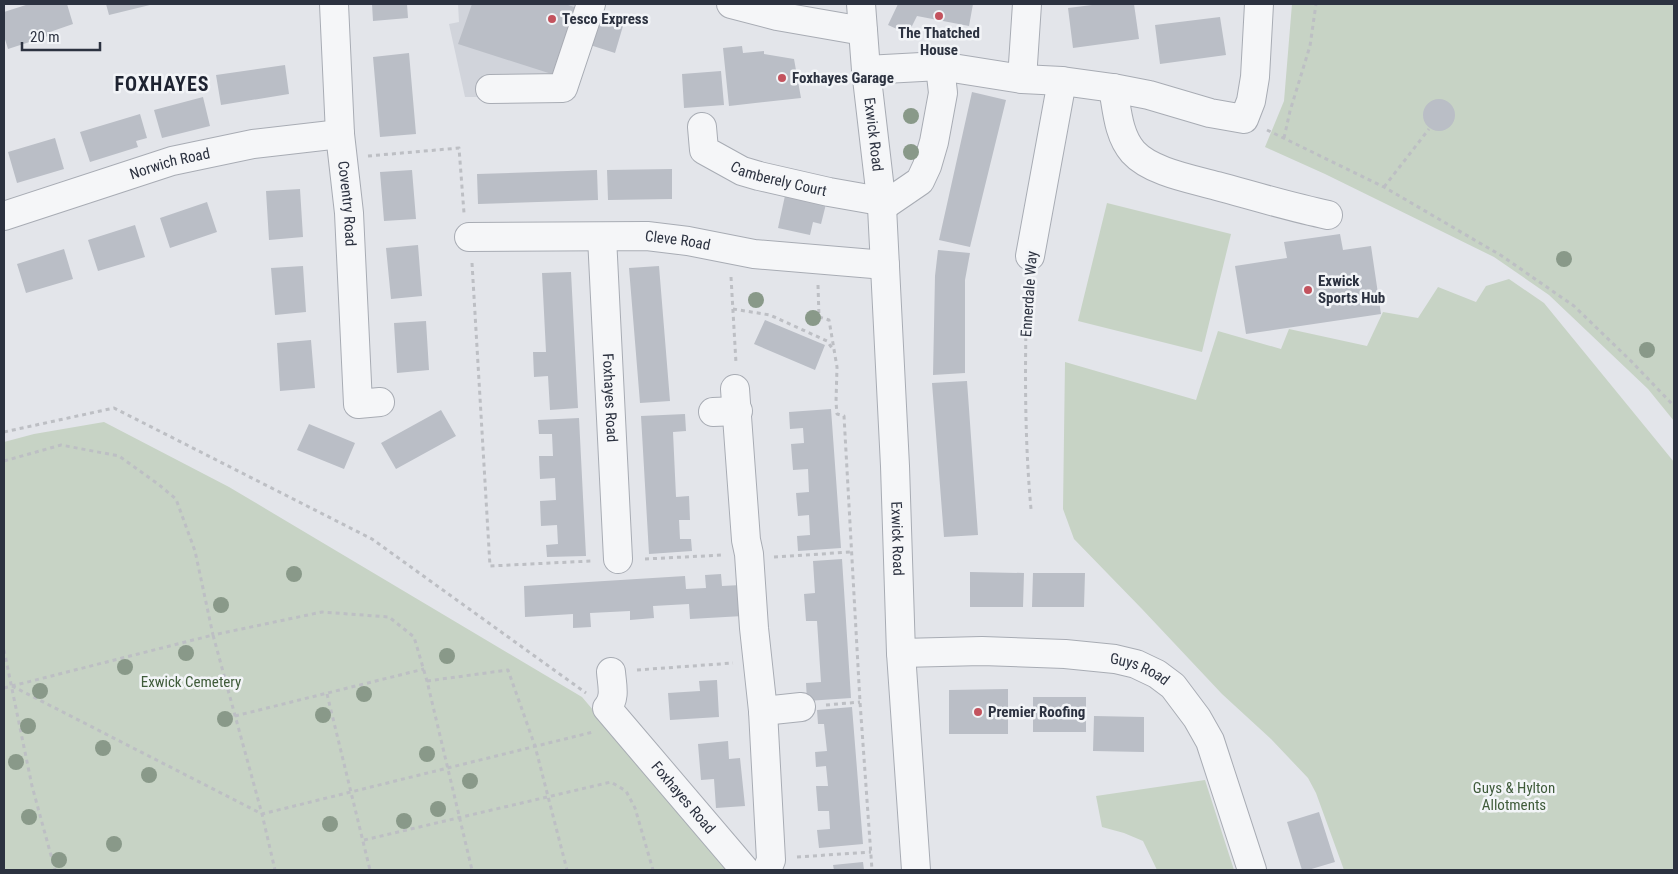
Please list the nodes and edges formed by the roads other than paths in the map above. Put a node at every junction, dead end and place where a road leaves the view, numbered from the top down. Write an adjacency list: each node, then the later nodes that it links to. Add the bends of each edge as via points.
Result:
1 (334, 4): 16 (street, Coventry Road)
2 (591, 4): 14 (street, via 563,88)
3 (731, 4): 7 (street)
4 (861, 4): 8 (street, Exwick Road)
5 (1027, 4): 11 (street)
6 (1259, 4): 13 (street, via 1255,77 1244,119)
7 (778, 10): 8 (street)
8 (863, 31): 10 (street, Exwick Road)
9 (940, 66): 10 (street); 11 (street); 17 (street, via 943,93 934,142 920,181)
10 (866, 70): 17 (street, Exwick Road)
11 (1022, 79): 12 (street)
12 (1062, 80): 13 (street); 22 (street, Ennerdale Way)
13 (1114, 88): 18 (street, via 1121,130 1132,152 1145,162 1167,172)
14 (490, 89)
15 (702, 127): 17 (street, Camberely Court, via 704,150 742,171)
16 (341, 146): 19 (street, Norwich Road, via 253,144 172,161); 24 (street, Coventry Road, via 349,213)
17 (881, 204): 23 (street, Exwick Road)
18 (1328, 215)
19 (4, 216)
20 (602, 237): 21 (street, Cleve Road); 23 (street, Cleve Road, via 670,238 754,254); 26 (street, Foxhayes Road)
21 (469, 238)
22 (1030, 256)
23 (885, 264): 27 (street, Exwick Road)
24 (360, 403)
25 (729, 404): 30 (street)
26 (618, 559)
27 (901, 653): 33 (street, Exwick Road); 34 (street, Guys Road, via 1065,654 1136,664 1157,674 1173,686 1210,741)
28 (611, 672): 31 (street, Foxhayes Road, via 611,703 615,717)
29 (801, 707): 30 (street)
30 (763, 711): 32 (street, via 771,860)
31 (745, 870)
32 (767, 870)
33 (916, 870)
34 (1252, 870)

